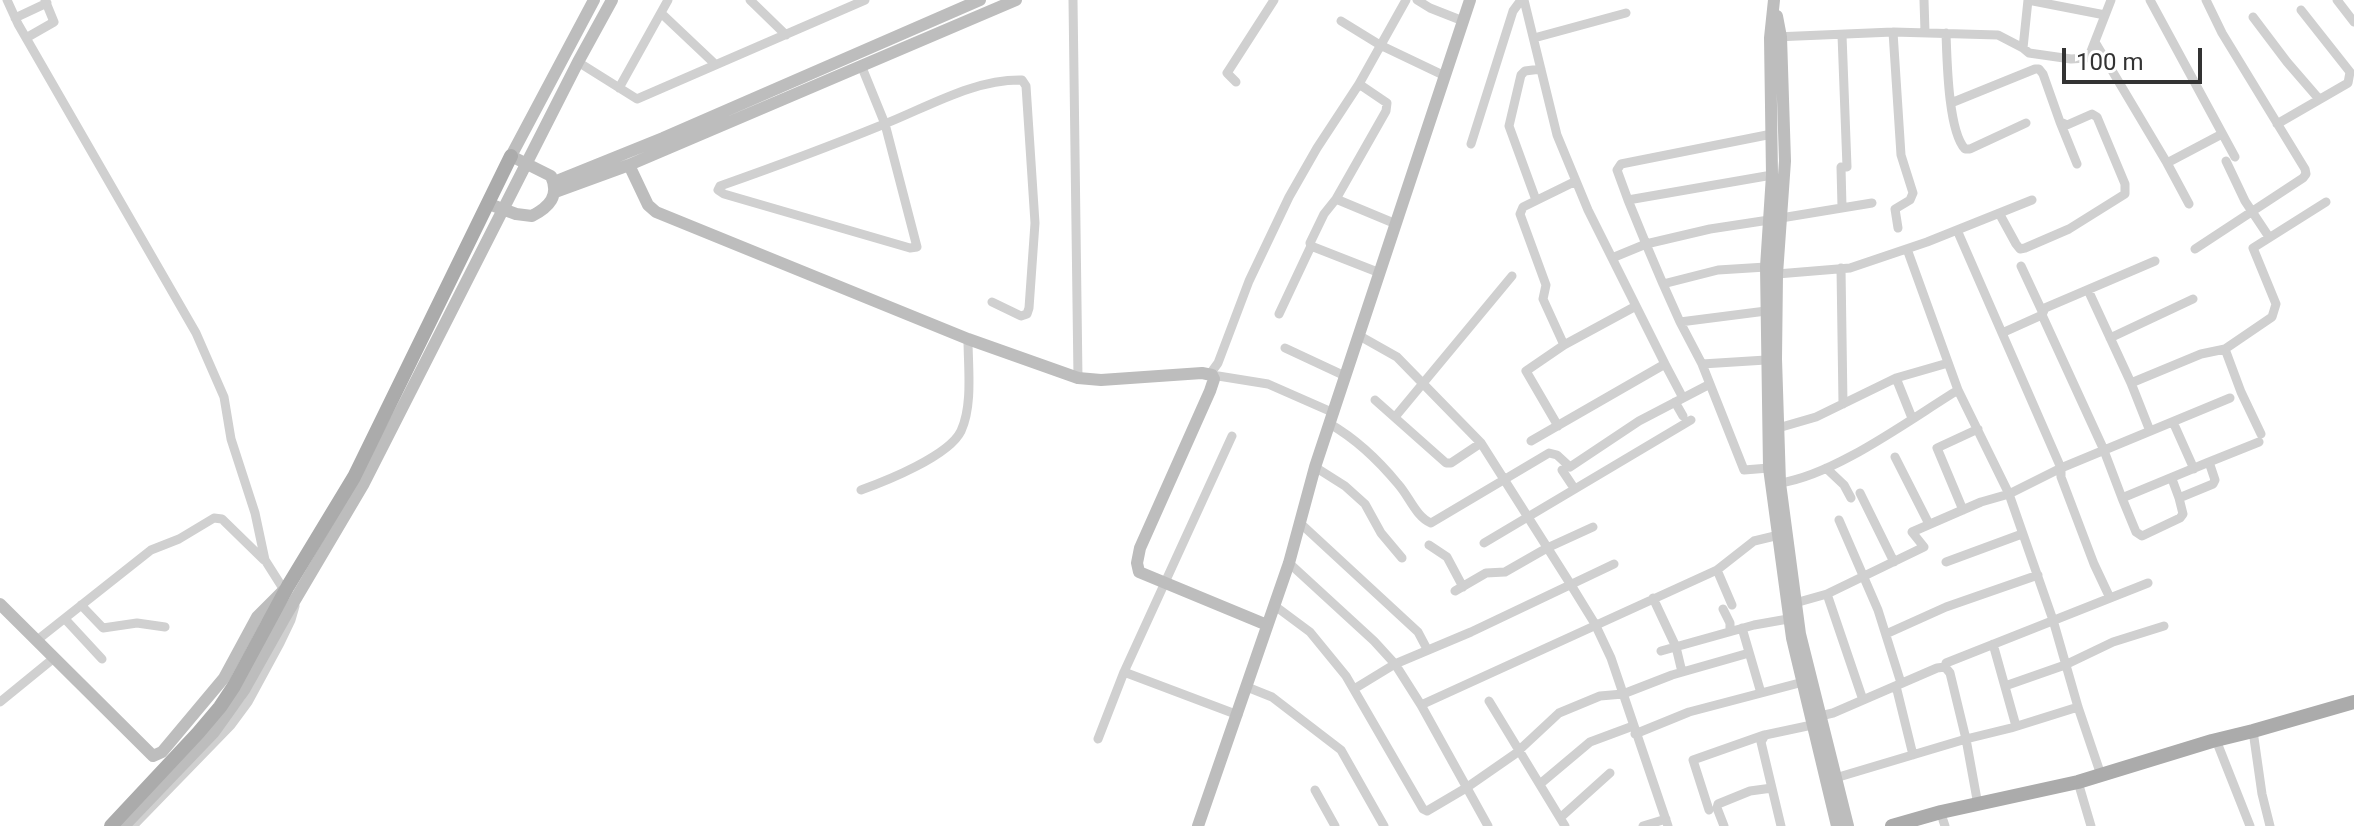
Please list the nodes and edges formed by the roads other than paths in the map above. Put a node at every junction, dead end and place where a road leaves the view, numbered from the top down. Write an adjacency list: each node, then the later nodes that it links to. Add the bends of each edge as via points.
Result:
1 (7, 0): 28 (street)
2 (594, 0): 60 (street)
3 (612, 0): 43 (street)
4 (668, 0): 24 (street)
5 (750, 0): 35 (street)
6 (865, 0): 35 (street)
7 (980, 0): 67 (street)
8 (1016, 0): 45 (street)
9 (1073, 0): 118 (street)
10 (1274, 0): 48 (street, via 1227,73)
11 (1406, 0): 41 (street)
12 (1417, 0): 30 (street)
13 (1470, 0): 30 (street)
14 (1522, 0): 39 (street); 59 (street, via 1513,11)
15 (1775, 0): 37 (street)
16 (1924, 0): 33 (street)
17 (2028, 0): 26 (street); 42 (street)
18 (2111, 0): 26 (street)
19 (2150, 0): 58 (street)
20 (2206, 0): 56 (street)
21 (2337, 0): 31 (street)
22 (46, 2): 28 (street); 38 (street, via 54,22)
23 (2301, 10): 51 (street, via 2350,72 2348,83)
24 (661, 13): 44 (street); 50 (street)
25 (1626, 13): 39 (street)
26 (2105, 15): 40 (street)
27 (2253, 17): 51 (street)
28 (15, 18): 38 (street)
29 (1341, 21): 41 (street)
30 (1463, 21): 47 (street)
31 (2354, 22)
32 (1893, 32): 33 (street); 36 (street); 82 (street, via 1901,155 1913,197 1895,209)
33 (1925, 32): 34 (street)
34 (1946, 33): 42 (street, via 1998,35); 52 (street)
35 (786, 35): 44 (street)
36 (1842, 35): 37 (street); 76 (street)
37 (1775, 37): 57 (street); 80 (street, via 1785,161)
38 (26, 38): 168 (street, via 196,333 224,397)
39 (1534, 38): 46 (street)
40 (2095, 42): 42 (street, via 2081,59); 62 (street)
41 (1380, 45): 47 (street); 49 (street)
42 (2023, 48)
43 (578, 62): 50 (street); 61 (street)
44 (716, 65): 50 (street, via 637,99)
45 (861, 65): 55 (street); 64 (street)
46 (1541, 69): 66 (street, via 1557,135); 69 (street, via 1521,75 1509,126)
47 (1445, 76): 81 (street)
48 (1236, 82)
49 (1359, 84): 68 (street, via 1383,98 1386,111); 116 (street, via 1289,197)
50 (619, 88)
51 (2319, 99): 56 (street)
52 (1951, 103): 53 (street, via 2039,69); 54 (street, via 1965,149)
53 (2060, 122): 63 (street); 79 (street, via 2067,125 2095,114 2125,194 2069,229 2020,249)
54 (2026, 123)
55 (885, 124): 55 (street, via 917,247 718,190 720,186); 99 (street, via 971,89 1024,81 1035,223 1029,308 1021,316)
56 (2277, 124): 78 (street, via 2306,174)
57 (1772, 134): 65 (street); 70 (street, via 1621,164 1617,170)
58 (2222, 134): 62 (street); 78 (street)
59 (1471, 144)
60 (511, 156): 61 (street); 74 (main road)
61 (528, 163): 67 (street, via 546,172); 77 (street)
62 (2167, 163): 75 (street)
63 (2077, 164)
64 (629, 165): 67 (street); 108 (street, via 656,212)
65 (1772, 175): 70 (street); 80 (street)
66 (1576, 181): 69 (street); 89 (street)
67 (555, 187): 77 (street, via 549,204 532,216)
68 (1336, 199): 81 (street); 86 (street)
69 (1536, 200): 109 (street, via 1520,214 1546,285 1543,299)
70 (1628, 200): 85 (street)
71 (2032, 200): 79 (street)
72 (2326, 202): 84 (street)
73 (1872, 203): 76 (street)
74 (489, 204): 77 (street); 179 (main road, via 354,477)
75 (2189, 204)
76 (1842, 207): 80 (street)
77 (504, 210): 179 (street, via 363,485)
78 (2253, 212): 84 (street); 88 (street)
79 (1999, 213): 83 (street)
80 (1775, 219): 85 (street); 93 (street)
81 (1396, 224): 94 (street)
82 (1898, 228)
83 (1957, 230): 87 (street); 105 (street)
84 (2269, 237): 111 (street, via 2253,248 2276,311)
85 (1646, 244): 89 (street); 96 (street)
86 (1311, 246): 94 (street); 103 (street)
87 (1907, 249): 92 (street); 113 (street)
88 (2195, 249)
89 (1612, 258): 100 (street)
90 (2155, 261): 97 (street)
91 (2021, 266): 102 (street)
92 (1841, 268): 93 (street); 127 (street)
93 (1772, 270): 96 (street, via 1718,270); 101 (street); 133 (street)
94 (1380, 273): 106 (street)
95 (1512, 276): 121 (street)
96 (1663, 284): 104 (street)
97 (2088, 290): 102 (street); 107 (street)
98 (2193, 299): 107 (street)
99 (992, 302)
100 (1636, 306): 109 (street); 114 (street)
101 (1766, 311): 104 (street); 112 (street)
102 (2042, 313): 105 (street); 139 (street)
103 (1279, 314)
104 (1680, 322): 115 (street)
105 (2002, 333): 145 (street)
106 (1358, 335): 117 (street); 121 (street, via 1397,357)
107 (2110, 338): 120 (street)
108 (968, 339): 118 (street); 152 (street, via 967,404 960,434 899,476)
109 (1564, 345): 132 (street, via 1526,371)
110 (1285, 348): 117 (street)
111 (2225, 349): 120 (street); 141 (street, via 2260,438)
112 (1766, 360): 115 (street); 143 (street)
113 (1948, 363): 119 (street); 123 (street)
114 (1665, 364): 126 (street); 132 (street)
115 (1702, 364): 122 (street)
116 (1211, 375): 118 (street); 129 (street, via 1268,384); 176 (street, via 1210,391 1140,548 1139,572)
117 (1345, 376): 129 (street)
118 (1078, 378)
119 (1896, 378): 127 (street); 130 (street)
120 (2131, 383): 135 (street)
121 (1424, 384): 128 (street); 138 (street)
122 (1710, 384): 126 (street); 143 (street, via 1744,470)
123 (1958, 390): 130 (street); 134 (street)
124 (2230, 398): 131 (street)
125 (1375, 400): 128 (street)
126 (1679, 400): 149 (street, via 1570,467 1549,453); 151 (street, via 1687,418)
127 (1843, 404): 133 (street)
128 (1395, 417): 138 (street, via 1446,463)
129 (1332, 418): 142 (street); 149 (street, via 1400,486 1424,521 1431,523)
130 (1912, 418): 144 (street)
131 (2173, 422): 135 (street); 146 (street)
132 (1558, 426): 137 (street)
133 (1778, 428): 150 (street)
134 (1978, 429): 153 (street); 156 (street, via 1937,448)
135 (2150, 431): 139 (street)
136 (1232, 436): 176 (street)
137 (1531, 441)
138 (1481, 443): 149 (street)
139 (2103, 448): 145 (street); 154 (street)
140 (1895, 457): 160 (street)
141 (2209, 462): 146 (street); 155 (street, via 2215,482)
142 (1315, 467): 159 (street); 167 (street, via 1365,504)
143 (1769, 468): 163 (street)
144 (1826, 468): 150 (street); 169 (street, via 1855,496)
145 (2061, 468): 153 (street); 182 (street)
146 (2194, 469): 148 (street)
147 (1562, 470): 151 (street)
148 (2172, 479): 154 (street); 155 (street)
149 (1504, 480): 157 (street)
150 (1780, 483): 183 (street)
151 (1574, 488): 157 (street)
152 (861, 490)
153 (2009, 494): 156 (street); 162 (street)
154 (2122, 498): 155 (street, via 2142,536 2180,518)
155 (2179, 498)
156 (1963, 510): 160 (street)
157 (1527, 516): 164 (street); 166 (street)
158 (1839, 520): 175 (street)
159 (1300, 523): 171 (street); 201 (street, via 1418,632)
160 (1929, 524): 169 (street, via 1912,532 1924,547)
161 (1593, 527): 166 (street)
162 (2022, 534): 170 (street); 174 (street)
163 (1779, 535): 173 (street, via 1754,541); 189 (street)
164 (1484, 543)
165 (1429, 545): 166 (street, via 1447,557 1459,589 1486,573 1505,572)
166 (1547, 548): 178 (street)
167 (1402, 558)
168 (265, 560): 179 (street); 185 (street, via 222,519 214,518 151,550)
169 (1894, 562): 175 (street)
170 (1946, 562)
171 (1289, 563): 186 (street); 206 (street)
172 (1614, 564): 178 (street)
173 (1717, 570): 181 (street); 196 (street)
174 (2038, 575): 190 (street); 197 (street)
175 (1863, 577): 180 (street); 197 (street)
176 (1167, 582): 192 (street); 209 (street)
177 (2148, 583): 182 (street)
178 (1571, 585): 191 (street); 201 (street)
179 (290, 591): 187 (main road); 204 (street, via 257,617 224,678 157,755 150,754); 250 (street, via 291,620 248,702)
180 (1827, 594): 183 (street); 219 (street)
181 (1653, 598): 191 (street); 200 (street)
182 (2110, 598): 190 (street)
183 (1795, 603): 211 (street)
184 (0, 604): 198 (street)
185 (81, 605): 188 (street); 194 (street, via 103,628 137,623)
186 (1275, 606): 192 (street); 215 (street, via 1310,632)
187 (280, 614): 248 (main road, via 220,707); 249 (street, via 244,690 214,732)
188 (65, 619): 198 (street); 205 (street)
189 (1788, 619): 195 (street); 211 (street)
190 (2053, 620): 199 (street); 207 (street)
191 (1595, 624): 217 (street); 222 (street)
192 (1267, 625): 214 (street)
193 (2164, 626): 207 (street)
194 (165, 627)
195 (1742, 628): 196 (street); 203 (street)
196 (1730, 631): 200 (street)
197 (1886, 634): 212 (street)
198 (36, 641): 204 (street)
199 (1993, 644): 208 (street); 213 (street)
200 (1676, 647): 202 (street); 210 (street)
201 (1427, 649): 206 (street)
202 (1661, 651)
203 (1749, 653): 210 (street); 216 (street)
204 (54, 658): 218 (street)
205 (102, 659)
206 (1395, 664): 215 (street); 222 (street)
207 (2065, 665): 213 (street); 223 (street)
208 (1945, 667): 212 (street); 231 (street)
209 (1124, 672): 224 (street); 230 (street)
210 (1682, 672): 217 (street)
211 (1806, 681): 216 (street); 225 (street)
212 (1898, 685): 219 (street); 234 (street)
213 (2005, 686): 226 (street)
214 (1247, 687): 224 (street); 253 (street, via 1272,697 1341,750)
215 (1354, 689): 240 (street, via 1423,809)
216 (1761, 693): 227 (street)
217 (1623, 694): 227 (street); 233 (street, via 1600,696 1559,713)
218 (1, 700)
219 (1863, 700): 225 (street)
220 (1489, 701): 233 (street)
221 (2354, 702): 228 (main road)
222 (1421, 705): 240 (street)
223 (2078, 707): 226 (street); 236 (street)
224 (1238, 715): 251 (street)
225 (1816, 720): 229 (street); 237 (street)
226 (2016, 726): 231 (street)
227 (1634, 730): 239 (street, via 1590,742); 246 (street)
228 (2253, 731): 232 (main road); 264 (street)
229 (1765, 735): 241 (street, via 1761,742); 244 (street, via 1693,760)
230 (1098, 739)
231 (1966, 739): 234 (street); 243 (street)
232 (2216, 740): 236 (main road); 263 (street)
233 (1520, 750): 239 (street); 240 (street)
234 (1913, 755): 237 (street)
235 (1610, 773): 245 (street)
236 (2101, 775): 238 (main road)
237 (1830, 780): 258 (street); 259 (street)
238 (2078, 782): 243 (main road); 262 (street)
239 (1540, 784): 245 (street)
240 (1466, 788): 254 (street)
241 (1772, 788): 256 (street, via 1718,804); 257 (street)
242 (1315, 790): 252 (street)
243 (1978, 805): 247 (main road); 260 (main road)
244 (1709, 810)
245 (1562, 822)
246 (1667, 822): 255 (street)
247 (1944, 823): 261 (main road)
248 (111, 826)
249 (124, 826)
250 (133, 826)
251 (1198, 826)
252 (1335, 826)
253 (1384, 826)
254 (1488, 826)
255 (1643, 826)
256 (1724, 826)
257 (1781, 826)
258 (1837, 826)
259 (1848, 826)
260 (1892, 826)
261 (1922, 826)
262 (2091, 826)
263 (2250, 826)
264 (2270, 826)

